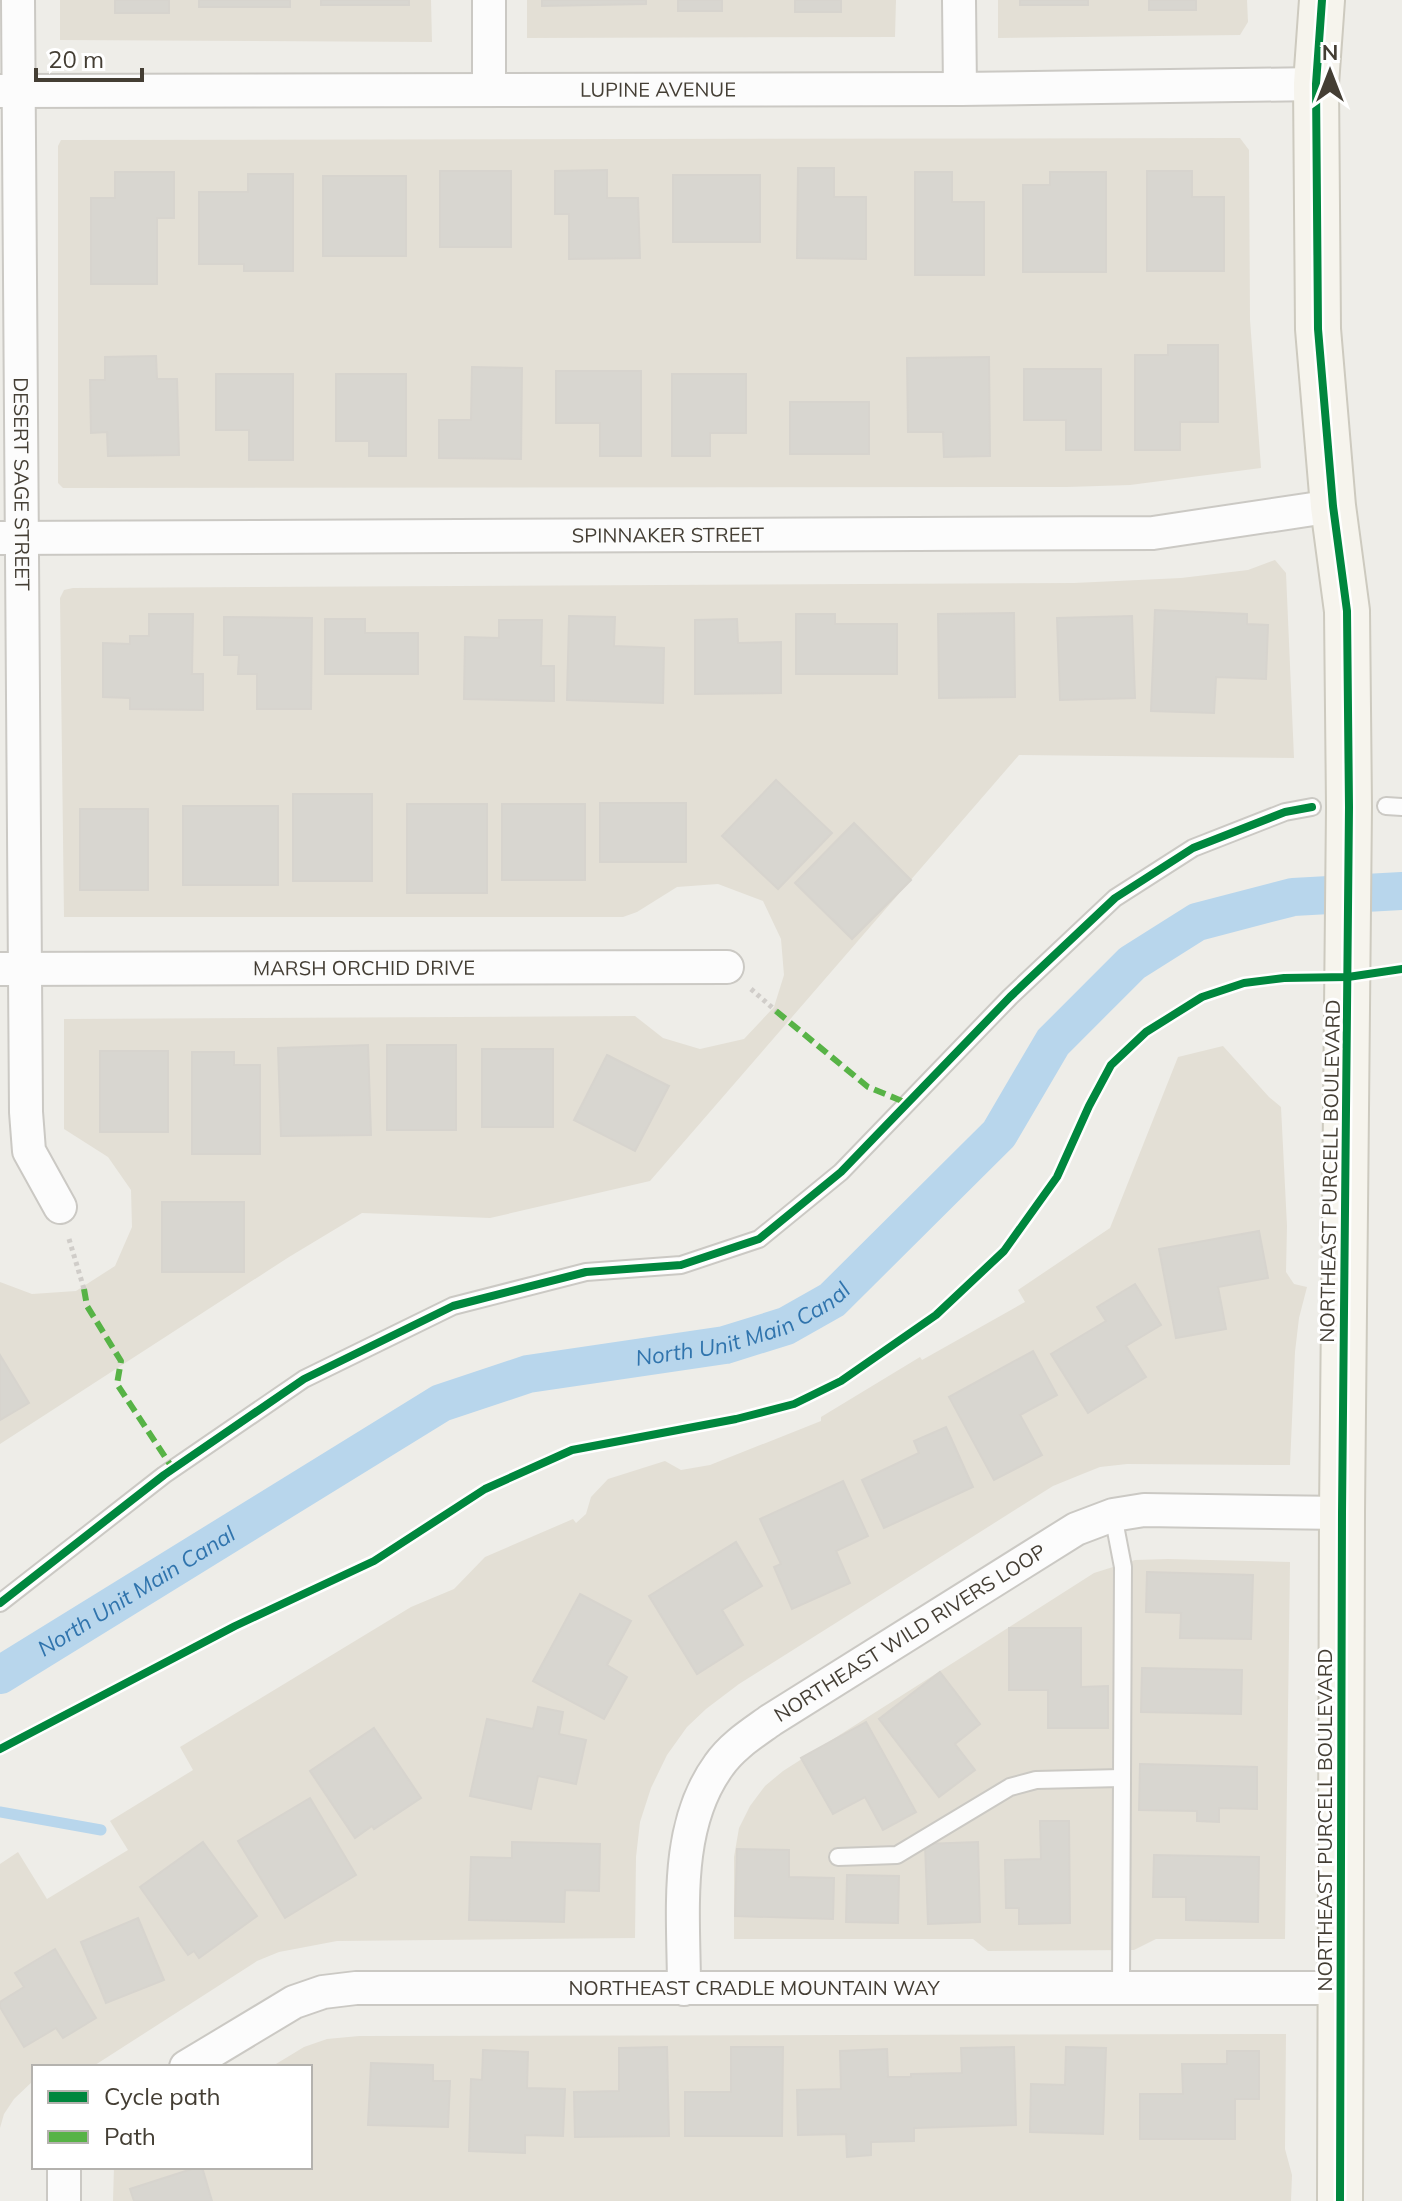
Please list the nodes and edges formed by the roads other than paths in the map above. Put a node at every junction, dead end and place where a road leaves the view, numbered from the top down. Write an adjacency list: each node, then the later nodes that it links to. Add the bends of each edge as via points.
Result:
1 (18, 0): 8 (street, DESERT SAGE STREET)
2 (489, 0): 7 (street)
3 (959, 0): 6 (street)
4 (1322, 0): 5 (street, NORTHEAST PURCELL BOULEVARD)
5 (1316, 84): 6 (street, LUPINE AVENUE); 9 (street, NORTHEAST PURCELL BOULEVARD, via 1318,329)
6 (960, 89): 7 (street, LUPINE AVENUE)
7 (489, 90): 8 (street, LUPINE AVENUE)
8 (10, 91): 10 (street, DESERT SAGE STREET)
9 (1333, 506): 10 (street, SPINNAKER STREET, via 1153,533); 11 (street, NORTHEAST PURCELL BOULEVARD)
10 (10, 538): 13 (street, DESERT SAGE STREET)
11 (1362, 811): 15 (street, NORTHEAST PURCELL BOULEVARD, via 1348,963); 17 (lane, via 1285,812 1193,848 1115,898 1010,997 841,1172 759,1239 681,1265 586,1272 453,1306 304,1379 164,1475)
12 (727, 967): 13 (street, MARSH ORCHID DRIVE)
13 (13, 968): 14 (street, DESERT SAGE STREET, via 29,1151)
14 (60, 1207)
15 (1342, 1513): 16 (street, NORTHEAST WILD RIVERS LOOP, via 1144,1510); 21 (street, NORTHEAST PURCELL BOULEVARD)
16 (1113, 1515): 18 (lane, via 1123,1567); 22 (street, NORTHEAST WILD RIVERS LOOP, via 1076,1529 771,1720 719,1764 700,1799 685,1863)
17 (0, 1603)
18 (1121, 1778): 19 (lane, via 1036,1780 1010,1787 897,1855); 20 (lane)
19 (838, 1857)
20 (1121, 1987): 21 (street, NORTHEAST CRADLE MOUNTAIN WAY); 22 (street, NORTHEAST CRADLE MOUNTAIN WAY)
21 (1341, 1988): 26 (street, NORTHEAST PURCELL BOULEVARD)
22 (684, 1989): 23 (street, NORTHEAST CRADLE MOUNTAIN WAY, via 323,1992 282,2009)
23 (189, 2065)
24 (64, 2169): 25 (street)
25 (64, 2201)
26 (1340, 2201)

